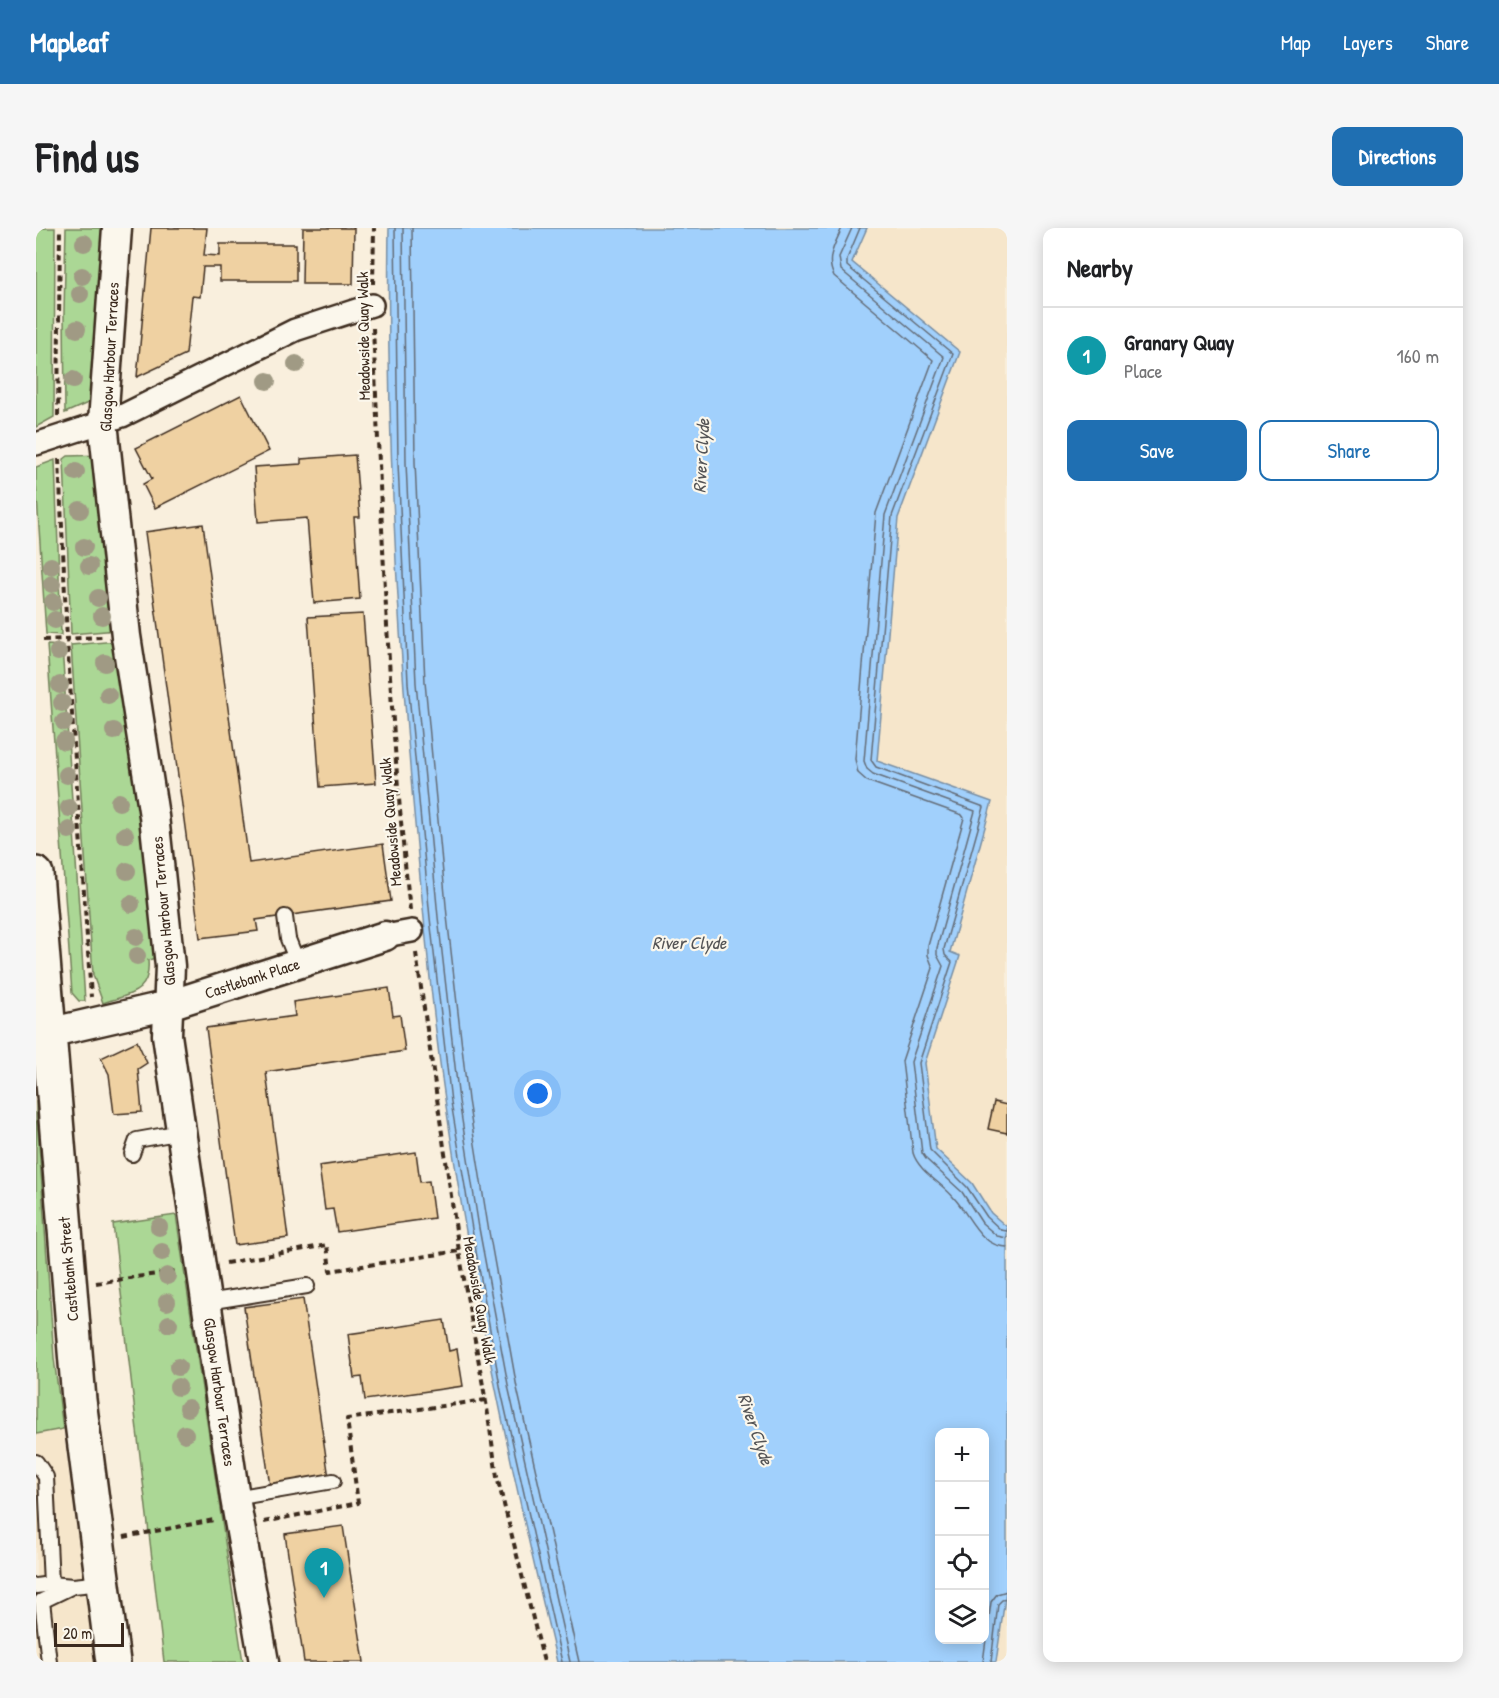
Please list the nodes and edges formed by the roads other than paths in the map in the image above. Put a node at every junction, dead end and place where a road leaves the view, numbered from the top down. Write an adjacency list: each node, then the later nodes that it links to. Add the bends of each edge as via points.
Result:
1 (117, 228): 3 (street, Glasgow Harbour Terraces)
2 (372, 305): 3 (street, via 296,330)
3 (103, 422): 4 (street); 10 (street, Glasgow Harbour Terraces, via 126,636 154,816 170,966)
4 (36, 444)
5 (36, 874): 11 (street, Castlebank Street)
6 (285, 916): 9 (lane, via 288,939)
7 (412, 931): 8 (street)
8 (385, 936): 9 (street, Castlebank Place)
9 (298, 964): 10 (street, Castlebank Place)
10 (169, 1005): 11 (street, Castlebank Place); 12 (street, Glasgow Harbour Terraces, via 167,1035)
11 (48, 1033): 20 (street, Castlebank Street, via 79,1400)
12 (182, 1132): 13 (lane, via 137,1140); 15 (street, Glasgow Harbour Terraces)
13 (132, 1154)
14 (307, 1286): 15 (lane)
15 (207, 1302): 18 (street, Glasgow Harbour Terraces)
16 (36, 1462): 19 (lane, via 46,1477)
17 (333, 1481): 18 (lane)
18 (238, 1514): 24 (street, Glasgow Harbour Terraces)
19 (51, 1584): 20 (lane); 21 (lane)
20 (88, 1585): 22 (lane, via 42,1601); 23 (street, Castlebank Street)
21 (36, 1586)
22 (49, 1662)
23 (113, 1662)
24 (264, 1662)

